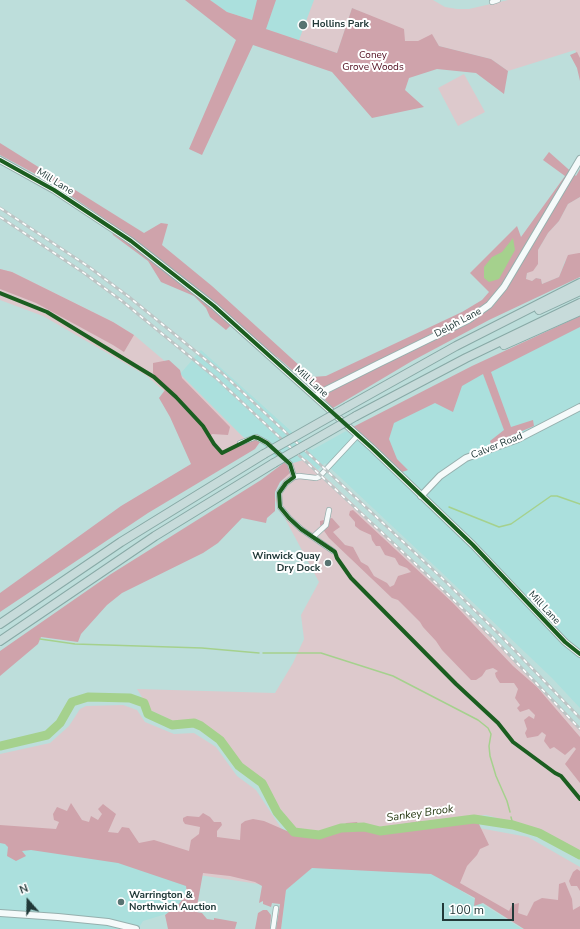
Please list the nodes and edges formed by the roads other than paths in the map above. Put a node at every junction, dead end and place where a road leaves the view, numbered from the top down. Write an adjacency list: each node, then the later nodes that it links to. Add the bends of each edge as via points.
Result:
1 (580, 158): 9 (street, Delph Lane, via 504,287 489,305 468,320)
2 (0, 160): 9 (street, Mill Lane, via 54,190 131,241 204,298)
3 (580, 283): 7 (highway, via 456,346)
4 (580, 291): 7 (highway)
5 (580, 303): 8 (highway)
6 (580, 311): 8 (highway)
7 (397, 380): 18 (highway, bridge, via 264,454 121,542)
8 (405, 390): 19 (highway, bridge, via 274,463 148,540)
9 (316, 397): 11 (street, Mill Lane)
10 (580, 407): 14 (street, Calver Road, via 518,439 466,458 440,476)
11 (358, 435): 13 (street, via 319,477); 14 (street, Mill Lane)
12 (240, 443): 13 (street, via 256,437 267,443 290,464)
13 (294, 477): 16 (street, via 279,493 279,504 289,518)
14 (421, 496): 20 (street, Mill Lane, via 473,545 565,642)
15 (329, 510): 16 (street, via 326,525)
16 (313, 537): 17 (street)
17 (332, 550)
18 (0, 624)
19 (0, 641)
20 (580, 654)
21 (276, 908): 25 (street)
22 (0, 913): 23 (street, via 58,917)
23 (122, 927): 24 (street)
24 (136, 929)
25 (273, 929)

